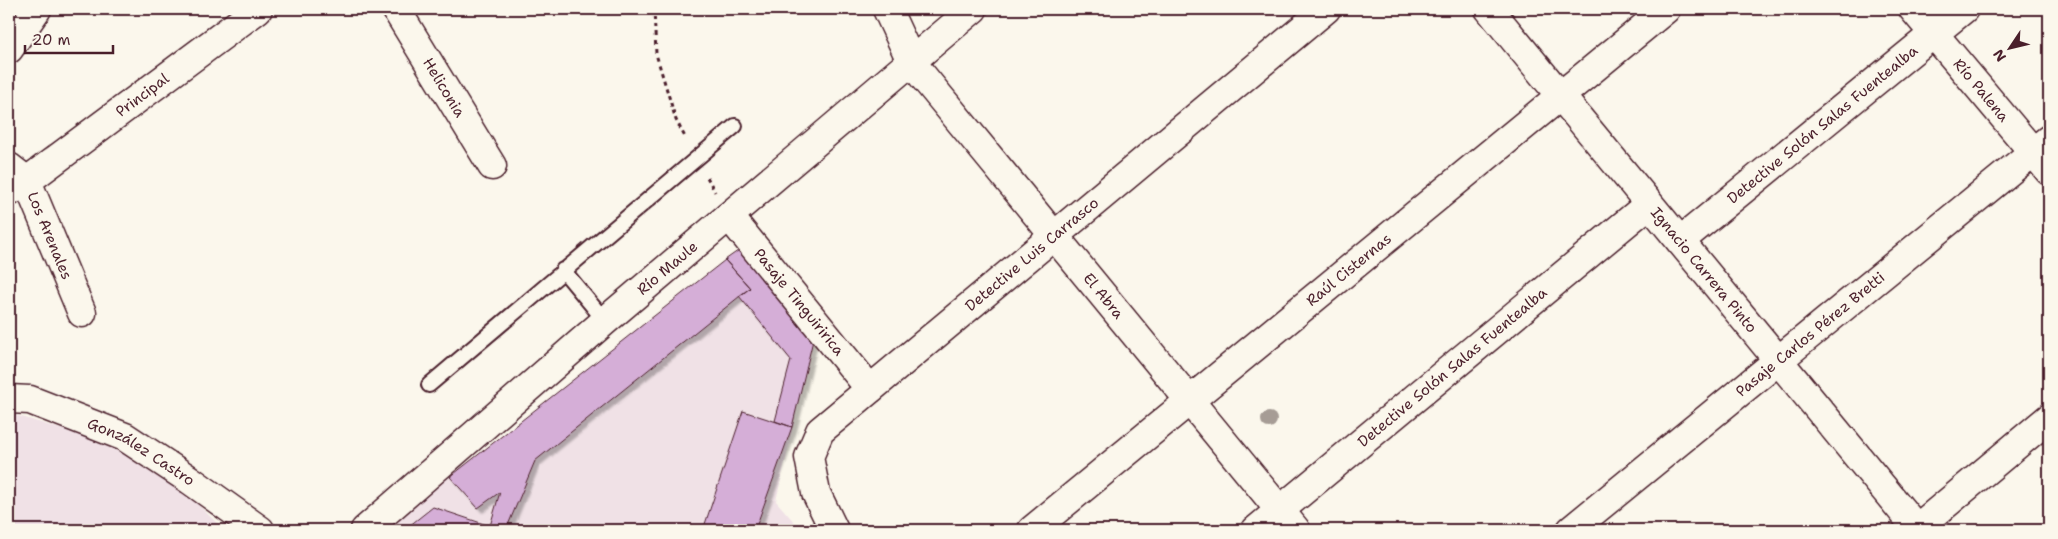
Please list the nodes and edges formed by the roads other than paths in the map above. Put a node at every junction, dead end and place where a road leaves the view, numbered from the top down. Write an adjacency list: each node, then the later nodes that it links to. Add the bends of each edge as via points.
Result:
1 (37, 9): 12 (street)
2 (258, 9): 18 (street, Principal)
3 (396, 9): 17 (street, Heliconia)
4 (888, 9): 13 (street, El Abra)
5 (973, 9): 13 (street, Río Maule)
6 (1326, 9): 21 (street, Detective Luis Carrasco)
7 (1489, 9): 14 (street, Ignacio Carrera Pinto)
8 (1666, 9): 14 (street, Raúl Cisternas)
9 (1913, 9): 11 (street, Río Palena)
10 (1964, 9): 11 (street, Detective Solón Salas Fuentealba)
11 (1934, 33): 16 (street, Río Palena); 22 (street, Detective Solón Salas Fuentealba)
12 (9, 49)
13 (912, 63): 20 (street, Río Maule); 21 (street, El Abra)
14 (1561, 97): 19 (street, Ignacio Carrera Pinto); 30 (street, Raúl Cisternas)
15 (736, 126): 23 (lane)
16 (2044, 154): 26 (street, Pasaje Carlos Pérez Bretti)
17 (492, 166)
18 (15, 180): 24 (street, Los Arenales)
19 (1649, 204): 22 (street, Ignacio Carrera Pinto); 32 (street, Detective Solón Salas Fuentealba)
20 (729, 216): 25 (street, Río Maule); 28 (street, Pasaje Tinguiririca)
21 (1054, 234): 28 (street, Detective Luis Carrasco); 30 (street, El Abra)
22 (1680, 241): 26 (street, Ignacio Carrera Pinto)
23 (563, 270): 25 (lane); 27 (lane)
24 (82, 313)
25 (605, 320): 34 (street, Río Maule)
26 (1778, 361): 38 (street, Pasaje Carlos Pérez Bretti); 39 (street, Ignacio Carrera Pinto)
27 (429, 384)
28 (870, 389): 35 (street, Detective Luis Carrasco, via 820,431 810,457 816,493)
29 (9, 399): 33 (street, González Castro, via 30,400 125,437)
30 (1190, 401): 32 (street, El Abra); 36 (street, Raúl Cisternas)
31 (2049, 418): 39 (street)
32 (1288, 520): 37 (street, Detective Solón Salas Fuentealba)
33 (260, 530)
34 (365, 530)
35 (834, 530)
36 (1032, 530)
37 (1256, 530)
38 (1571, 530)
39 (1916, 530)

